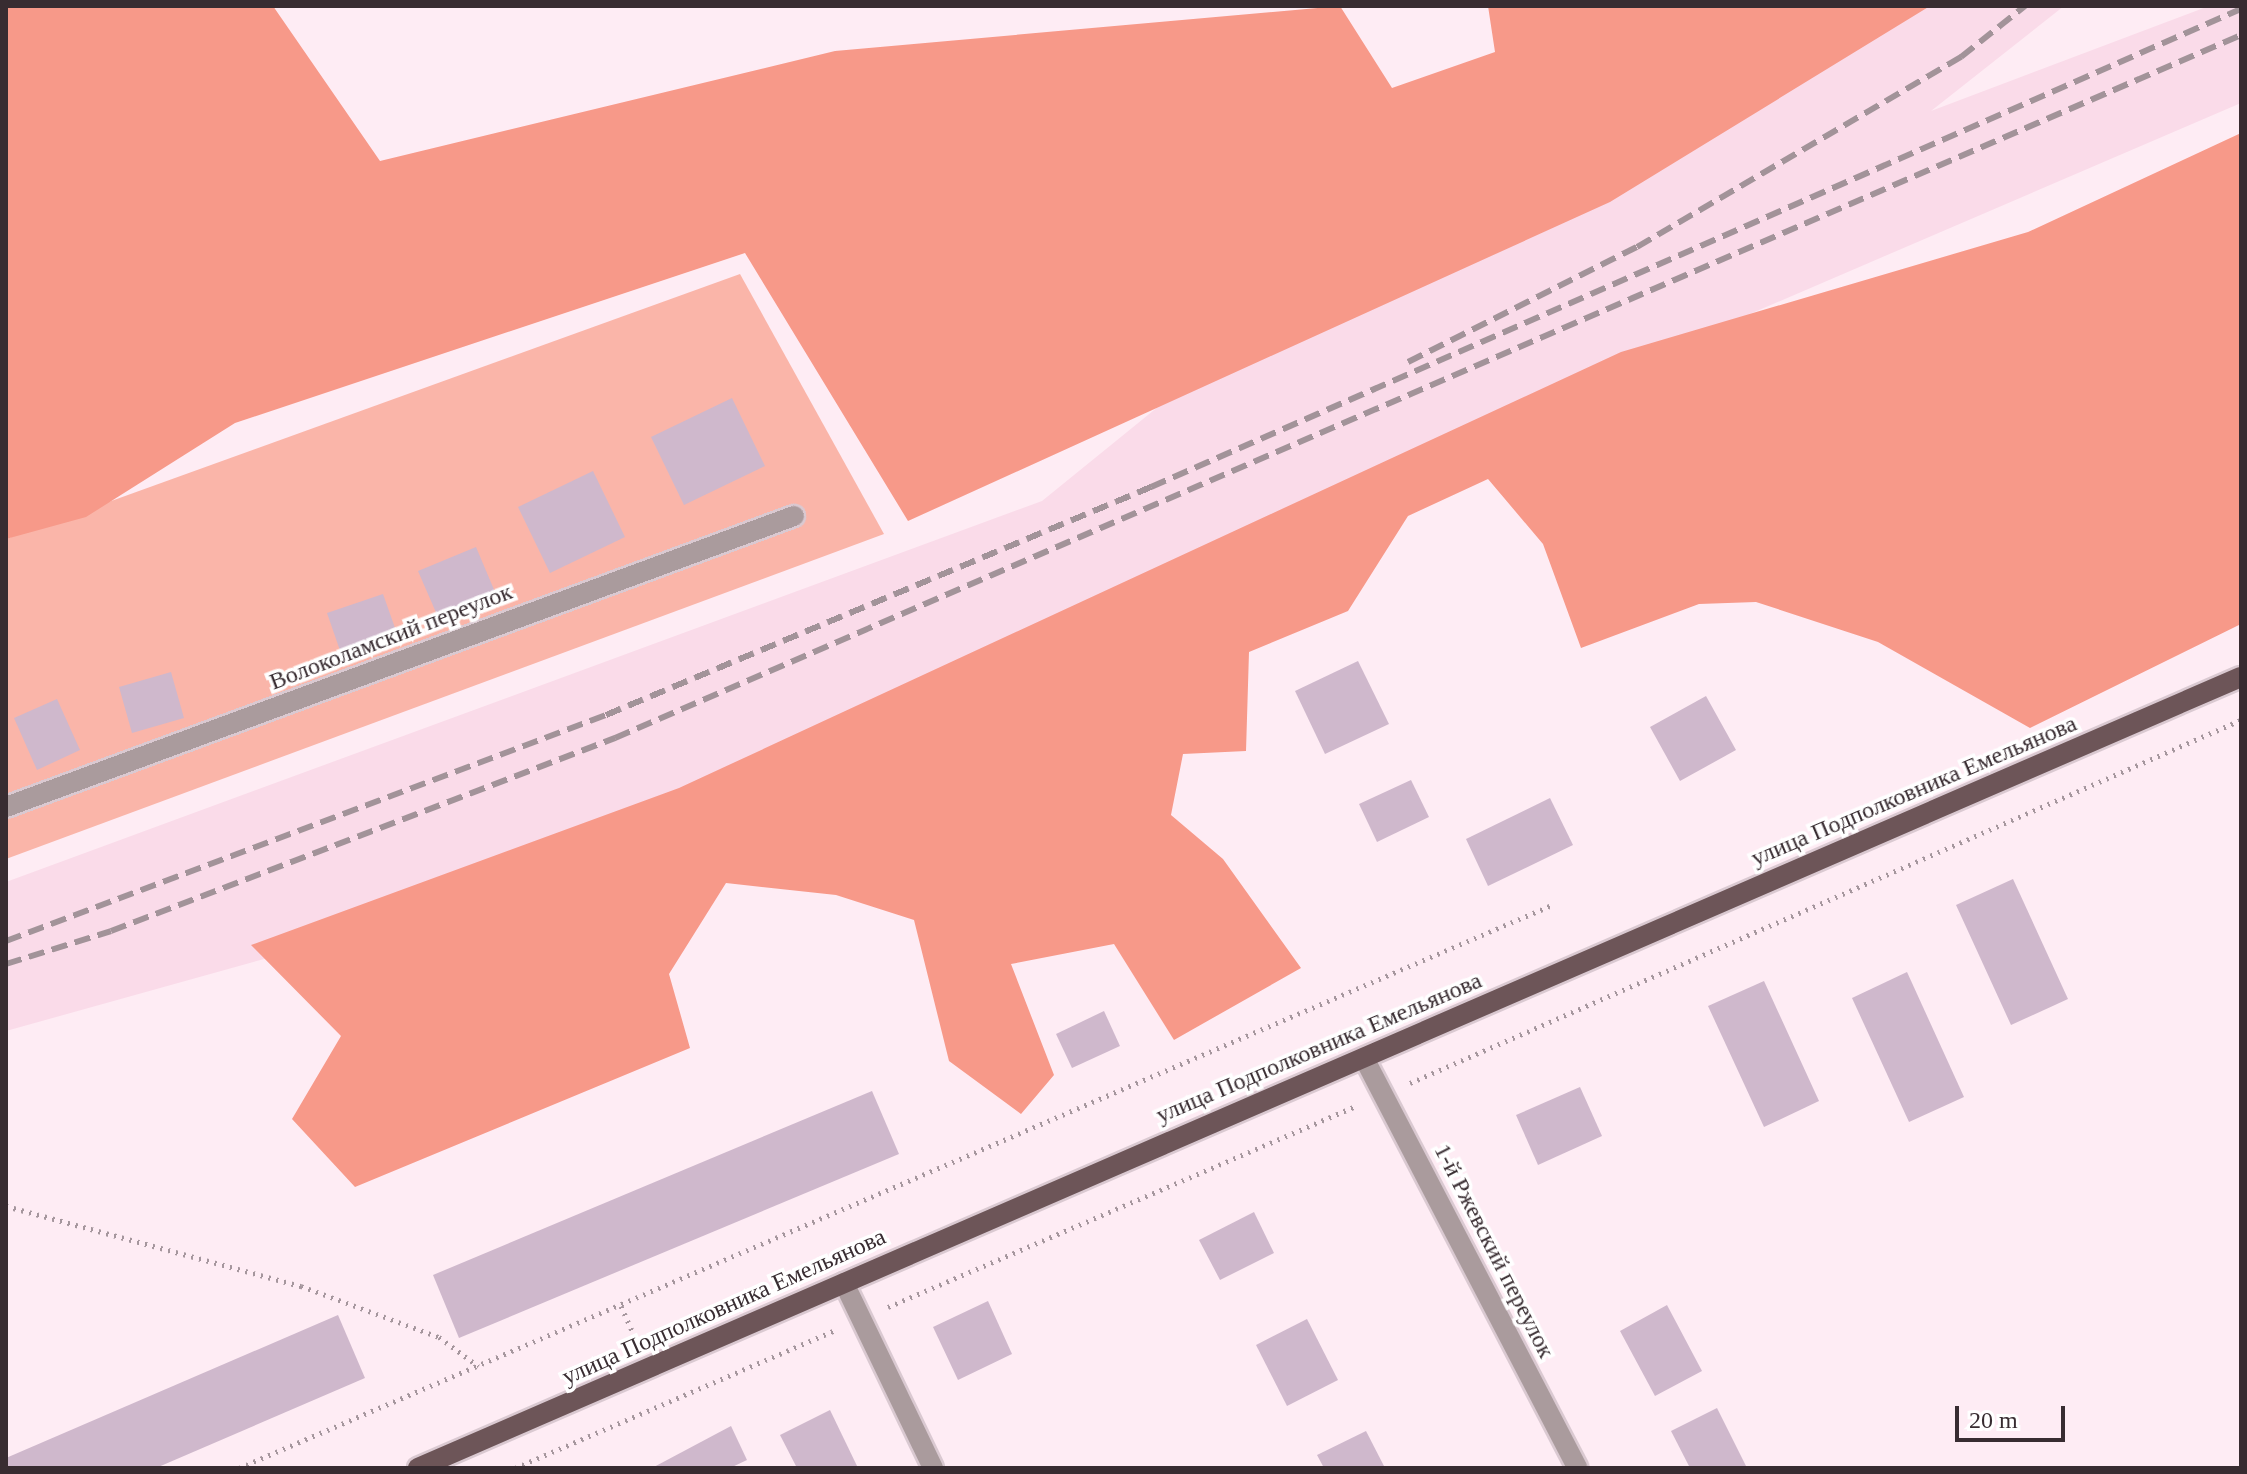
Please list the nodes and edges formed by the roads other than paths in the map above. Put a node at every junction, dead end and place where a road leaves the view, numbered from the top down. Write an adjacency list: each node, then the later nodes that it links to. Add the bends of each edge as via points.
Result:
1 (794, 516): 3 (street, Волоколамский переулок)
2 (2241, 677): 4 (main road, улица Подполковника Емельянова)
3 (6, 807)
4 (1364, 1058): 5 (main road, улица Подполковника Емельянова); 8 (street, 1-й Ржевский переулок)
5 (844, 1283): 6 (main road, улица Подполковника Емельянова); 7 (street)
6 (418, 1468)
7 (933, 1468)
8 (1577, 1468)

